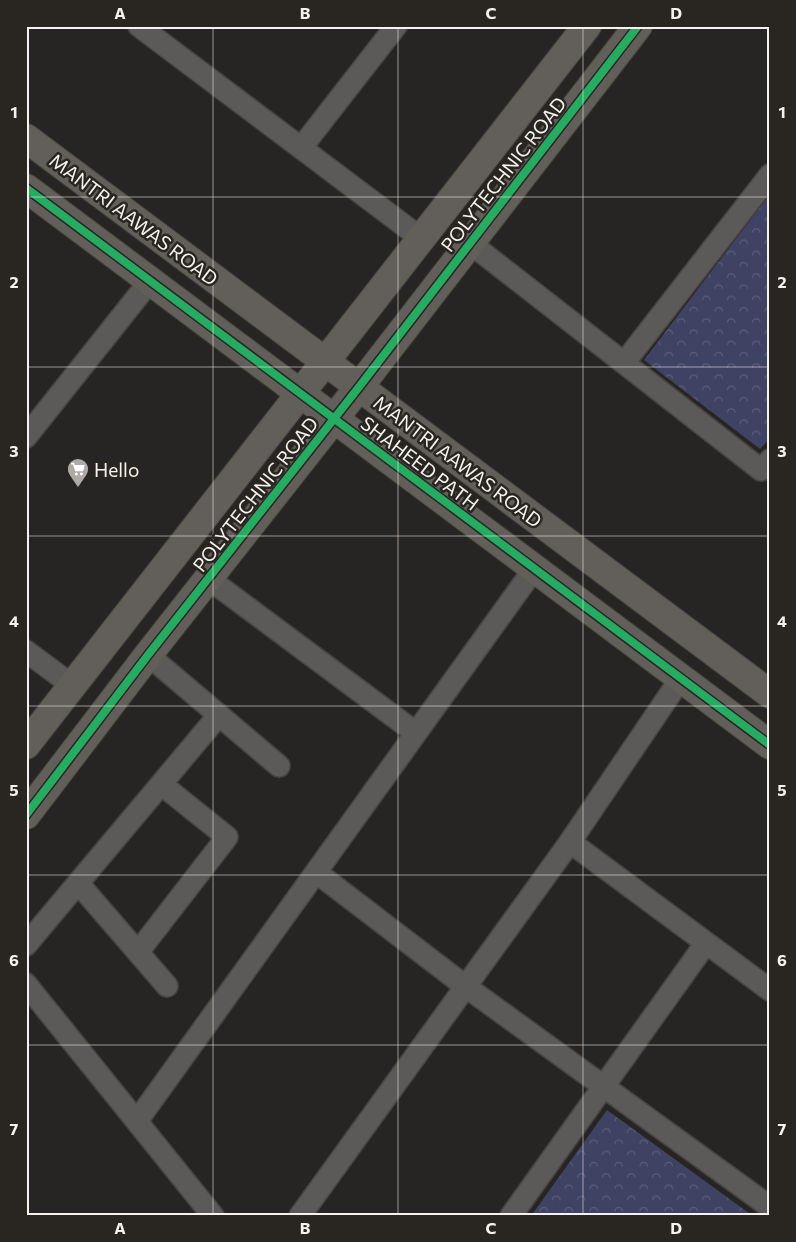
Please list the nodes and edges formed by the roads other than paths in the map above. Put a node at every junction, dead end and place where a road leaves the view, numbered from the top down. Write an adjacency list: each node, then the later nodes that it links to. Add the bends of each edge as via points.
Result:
1 (139, 26): 6 (street)
2 (587, 26): 9 (street)
3 (638, 26): 10 (street, POLYTECHNIC ROAD)
4 (391, 28): 6 (street)
5 (26, 138): 12 (street, MANTRI AAWAS ROAD)
6 (301, 148): 9 (street)
7 (770, 175): 13 (street)
8 (26, 188): 11 (street, SHAHEED PATH)
9 (422, 239): 12 (street)
10 (470, 243): 13 (street); 14 (street, POLYTECHNIC ROAD)
11 (150, 281): 15 (street, SHAHEED PATH); 17 (street)
12 (325, 362): 14 (street, MANTRI AAWAS ROAD); 15 (street)
13 (624, 363): 18 (street, via 761,470)
14 (359, 387): 16 (street, POLYTECHNIC ROAD); 25 (street, MANTRI AAWAS ROAD)
15 (300, 394): 16 (street, SHAHEED PATH); 24 (street)
16 (334, 419): 19 (street, SHAHEED PATH); 20 (street, POLYTECHNIC ROAD)
17 (27, 434)
18 (770, 460)
19 (534, 569): 23 (street, SHAHEED PATH); 27 (street)
20 (209, 579): 22 (street, POLYTECHNIC ROAD); 27 (street)
21 (26, 651): 24 (street)
22 (148, 656): 26 (street); 32 (street, POLYTECHNIC ROAD)
23 (681, 678): 29 (street, SHAHEED PATH); 33 (street)
24 (72, 686): 28 (street)
25 (770, 694)
26 (219, 715): 30 (street); 31 (street)
27 (416, 733): 34 (street)
28 (26, 745)
29 (770, 745)
30 (279, 766)
31 (161, 784): 35 (street); 38 (street, via 227,837)
32 (26, 815)
33 (570, 842): 36 (street); 40 (street)
34 (316, 872): 40 (street); 44 (street)
35 (78, 883): 37 (street); 38 (street)
36 (706, 942): 41 (street); 43 (street)
37 (26, 945)
38 (138, 952): 39 (street)
39 (167, 986)
40 (466, 986): 43 (street); 47 (street)
41 (770, 990)
42 (31, 997): 44 (street)
43 (603, 1086): 45 (street); 48 (street)
44 (137, 1121): 46 (street)
45 (770, 1207)
46 (213, 1216)
47 (300, 1216)
48 (511, 1216)

